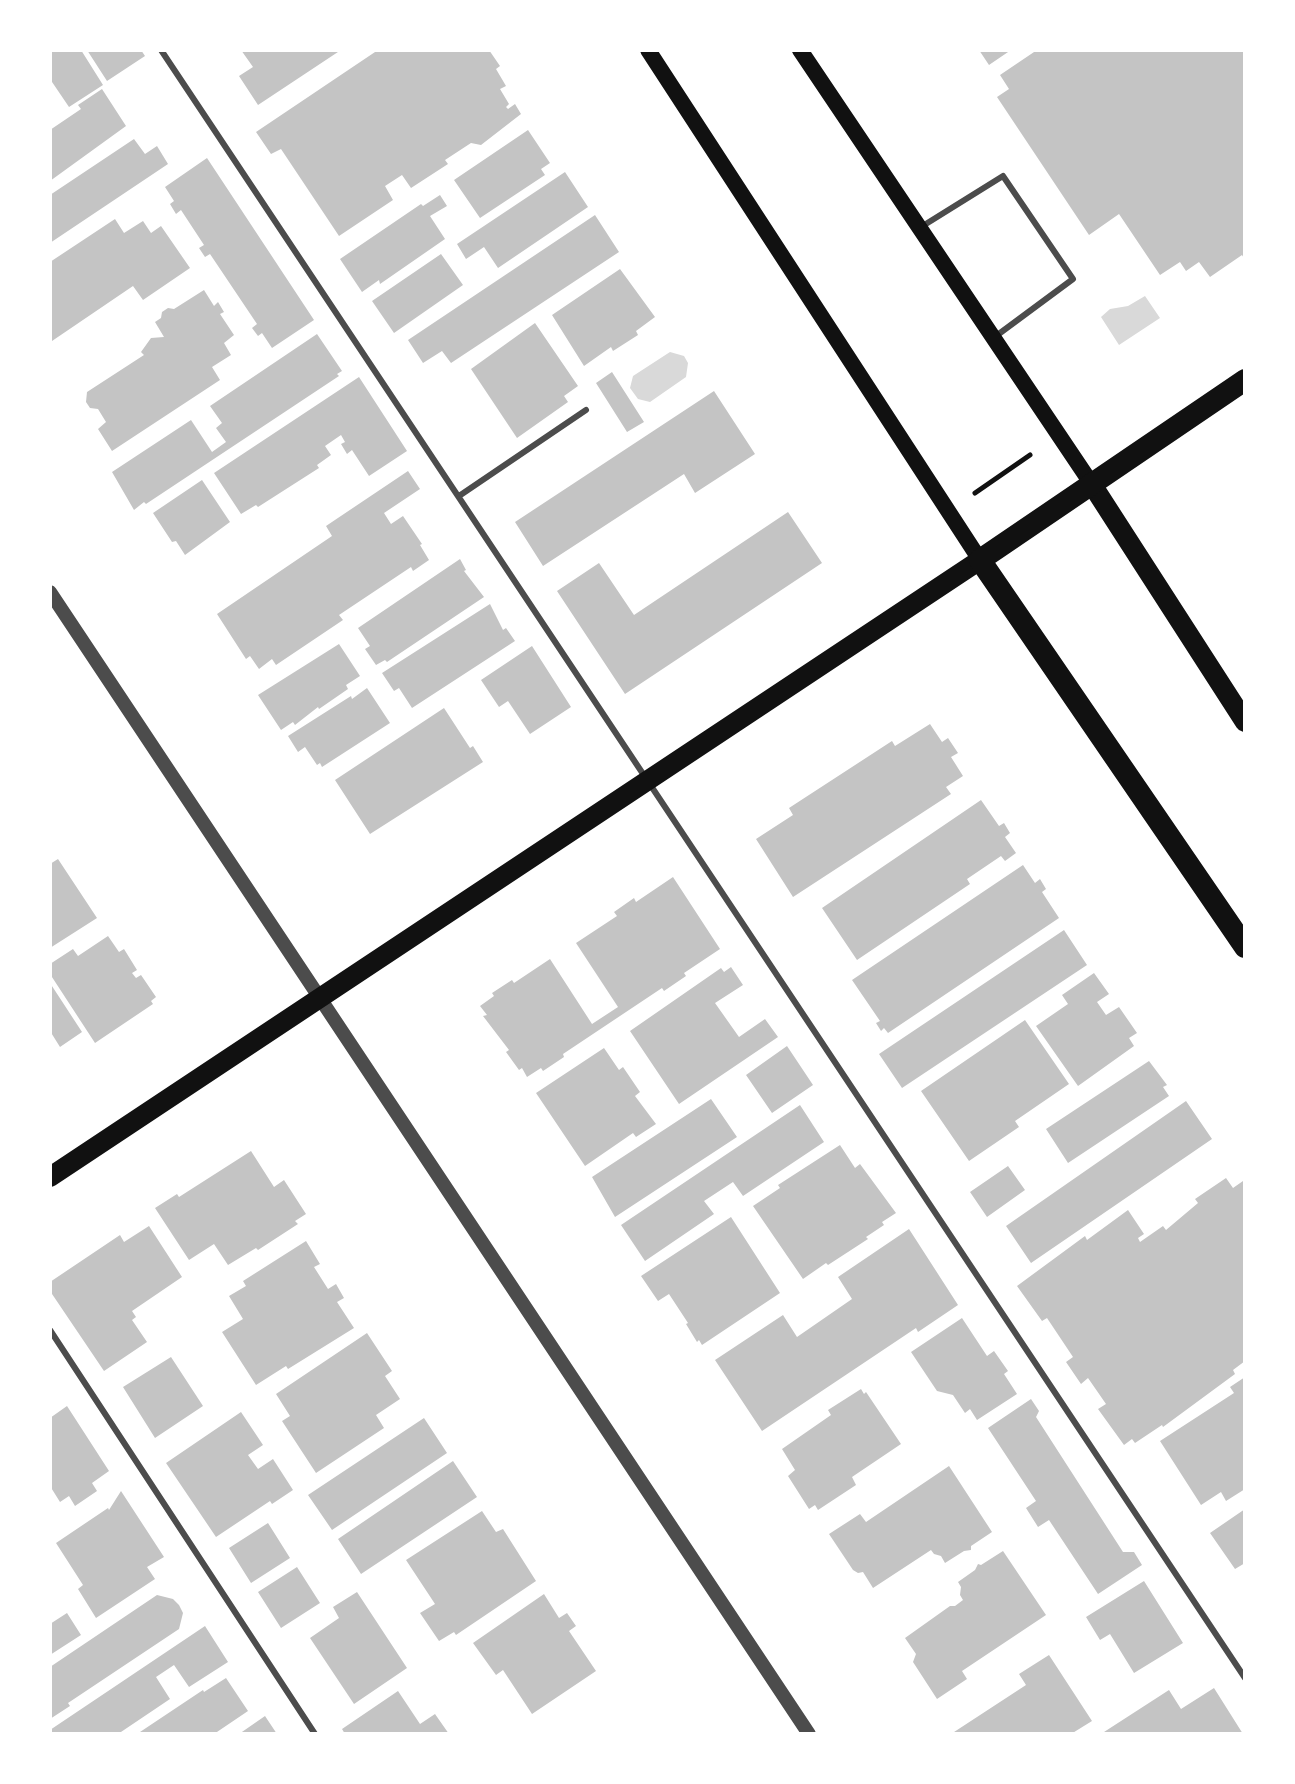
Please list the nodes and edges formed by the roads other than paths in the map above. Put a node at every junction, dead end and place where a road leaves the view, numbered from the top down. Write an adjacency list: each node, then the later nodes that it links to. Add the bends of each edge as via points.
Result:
1 (161, 50): 9 (lane)
2 (648, 50): 10 (main road)
3 (800, 50): 4 (main road)
4 (919, 229): 5 (main road); 5 (lane, via 1003,176 1073,279)
5 (993, 338): 8 (main road)
6 (1245, 380): 8 (highway)
7 (586, 410): 9 (lane)
8 (1091, 483): 10 (highway); 12 (main road)
9 (459, 496): 13 (lane)
10 (980, 560): 13 (main road); 14 (highway)
11 (50, 592): 15 (street)
12 (1245, 722)
13 (648, 780): 15 (main road); 18 (lane)
14 (1245, 947)
15 (320, 998): 16 (main road); 20 (street)
16 (50, 1177)
17 (50, 1330): 19 (lane)
18 (1245, 1678)
19 (315, 1734)
20 (809, 1734)

